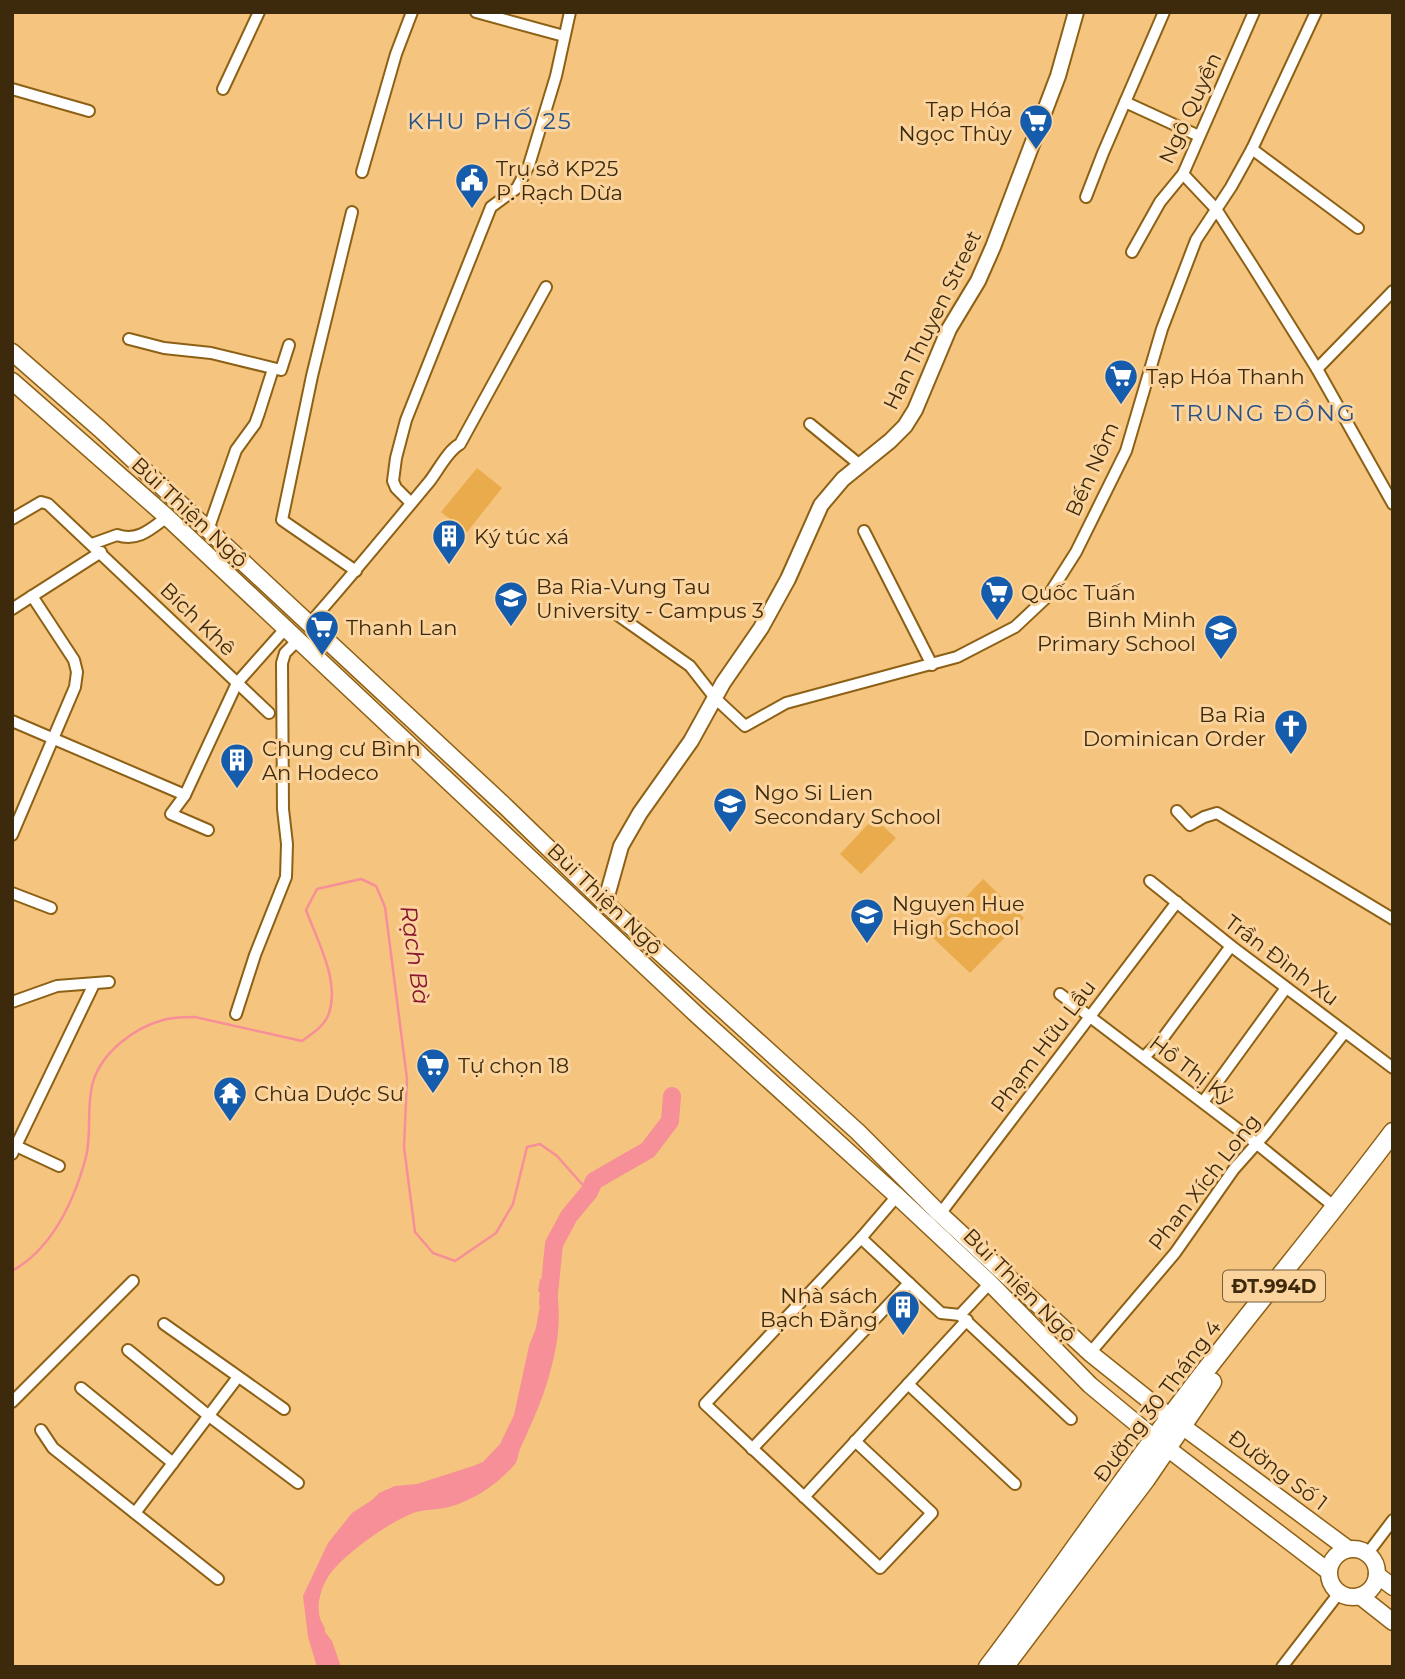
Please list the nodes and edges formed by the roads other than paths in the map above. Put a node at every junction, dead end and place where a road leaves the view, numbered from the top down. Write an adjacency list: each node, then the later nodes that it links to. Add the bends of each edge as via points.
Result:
1 (260, 12): 11 (street)
2 (412, 12): 16 (street)
3 (476, 12): 9 (street)
4 (570, 12): 9 (street)
5 (1076, 12): 32 (street, Han Thuyen Street, via 1027,162 978,281 949,329 911,418)
6 (1164, 12): 12 (street)
7 (1254, 12): 14 (street, Ngô Quyền)
8 (1316, 12): 15 (street, Bến Nôm)
9 (564, 36): 33 (street, via 529,165 517,188 491,207 406,420 393,481)
10 (12, 89): 13 (street)
11 (223, 89)
12 (1125, 102): 14 (street); 18 (street)
13 (89, 111)
14 (1199, 136): 17 (street, Ngô Quyền)
15 (1252, 149): 19 (street, Bến Nôm); 21 (street)
16 (362, 172)
17 (1183, 174): 19 (street); 22 (street, Ngô Quyền, via 1160,202)
18 (1086, 197)
19 (1216, 209): 29 (street); 46 (street, Bến Nôm, via 1196,240 1172,301 1126,451 1063,576 1015,626)
20 (352, 212): 40 (street, via 282,520)
21 (1358, 228)
22 (1132, 252)
23 (546, 287): 33 (street, via 464,438)
24 (1393, 291): 29 (street)
25 (128, 339): 28 (street)
26 (289, 345): 28 (street, via 281,370)
27 (12, 352): 37 (main road, Bùi Thiện Ngộ)
28 (273, 369): 37 (street, via 255,424 236,450)
29 (1317, 369): 34 (street)
30 (12, 381): 35 (main road, Bùi Thiện Ngộ)
31 (810, 424): 32 (street)
32 (860, 465): 48 (street, Han Thuyen Street, via 821,505 788,579)
33 (411, 503): 40 (street)
34 (1393, 504)
35 (167, 517): 39 (street, via 141,536 117,535); 45 (main road, Bùi Thiện Ngộ)
36 (12, 519): 39 (street, Bích Khê, via 41,502 48,504)
37 (208, 530): 44 (main road, Bùi Thiện Ngộ)
38 (864, 531): 46 (street)
39 (97, 548): 41 (street); 47 (street, Bích Khê)
40 (356, 571): 44 (street)
41 (32, 596): 42 (street); 51 (street, via 75,660 77,673)
42 (12, 609)
43 (619, 616): 48 (street, via 690,666)
44 (303, 620): 45 (main road); 58 (main road, Bùi Thiện Ngộ)
45 (291, 635): 47 (street); 60 (main road, Bùi Thiện Ngộ); 72 (street, via 282,663 286,877)
46 (932, 665): 48 (street, Bến Nôm, via 786,703 745,726)
47 (237, 683): 49 (street, Bích Khê); 52 (street)
48 (715, 698): 63 (street, Han Thuyen Street, via 621,846)
49 (269, 713)
50 (12, 721): 51 (street)
51 (52, 738): 52 (street); 54 (street)
52 (185, 795): 56 (street, via 171,814)
53 (12, 802): 54 (street)
54 (23, 808): 57 (street)
55 (1177, 811): 65 (street, via 1190,825 1217,813)
56 (208, 830)
57 (12, 835)
58 (570, 869): 60 (main road); 63 (main road, Bùi Thiện Ngộ)
59 (1150, 881): 62 (street, Trần Đình Xu)
60 (557, 882): 77 (main road, Bùi Thiện Ngộ)
61 (12, 893): 64 (street)
62 (1177, 902): 66 (street, Trần Đình Xu); 73 (street, Phạm Hữu Lầu)
63 (606, 903): 75 (main road, Bùi Thiện Ngộ)
64 (51, 908)
65 (1393, 919)
66 (1231, 946): 69 (street, Trần Đình Xu); 76 (street)
67 (109, 982): 68 (street)
68 (94, 984): 71 (street, via 57,986); 82 (street)
69 (1286, 988): 74 (street, Trần Đình Xu); 79 (street)
70 (1060, 993): 73 (street, Hồ Thị Kỷ)
71 (12, 1002)
72 (236, 1014)
73 (1089, 1016): 76 (street, Hồ Thị Kỷ); 87 (street, Phạm Hữu Lầu)
74 (1345, 1032): 78 (street, Trần Đình Xu); 81 (street, Phan Xích Long)
75 (766, 1048): 77 (main road); 87 (main road, Bùi Thiện Ngộ)
76 (1144, 1057): 79 (street, Hồ Thị Kỷ)
77 (752, 1065): 85 (main road, Bùi Thiện Ngộ)
78 (1393, 1068)
79 (1203, 1102): 81 (street, Hồ Thị Kỷ)
80 (1393, 1132): 86 (main road, Đường 30 Tháng 4 / ĐT.994D)
81 (1256, 1143): 86 (street, Hồ Thị Kỷ); 96 (street, Phan Xích Long, via 1175,1253)
82 (14, 1150): 84 (street)
83 (1393, 1150): 104 (main road, Đường 30 Tháng 4 / ĐT.994D)
84 (59, 1167)
85 (897, 1196): 88 (street); 92 (main road, Bùi Thiện Ngộ)
86 (1336, 1208): 104 (main road, Đường 30 Tháng 4 / ĐT.994D)
87 (940, 1214): 89 (main road, Bùi Thiện Ngộ)
88 (861, 1238): 91 (street); 108 (street, via 705,1404)
89 (1002, 1270): 92 (main road); 96 (main road, Bùi Thiện Ngộ)
90 (133, 1281): 100 (street)
91 (909, 1283): 93 (street, via 941,1313); 108 (street)
92 (990, 1283): 93 (street); 107 (main road, Bùi Thiện Ngộ, via 1090,1385)
93 (963, 1318): 98 (street); 103 (street)
94 (164, 1324): 97 (street)
95 (128, 1350): 102 (street)
96 (1090, 1353): 104 (main road, Bùi Thiện Ngộ)
97 (238, 1377): 101 (street); 102 (street)
98 (908, 1384): 106 (street); 111 (street)
99 (81, 1388): 109 (street)
100 (12, 1402)
101 (284, 1409)
102 (209, 1416): 109 (street); 110 (street)
103 (1072, 1419)
104 (1176, 1422): 107 (main road, Đường 30 Tháng 4 / ĐT.994D); 115 (main road, Đường Số 1)
105 (41, 1430): 113 (street, via 53,1448)
106 (855, 1441): 112 (street); 112 (street, via 932,1513 880,1568)
107 (1160, 1443): 117 (main road); 123 (main road, Đường 30 Tháng 4 / ĐT.994D)
108 (752, 1449): 112 (street)
109 (173, 1462): 113 (street)
110 (298, 1483)
111 (1015, 1484)
112 (804, 1497)
113 (135, 1513): 119 (street)
114 (1393, 1520): 116 (street)
115 (1348, 1549): 116 (main road); 117 (main road, via 1334,1558)
116 (1368, 1553): 118 (main road)
117 (1328, 1571): 121 (main road, via 1331,1585)
118 (1377, 1575): 120 (main road); 122 (main road, via 1371,1589)
119 (218, 1579)
120 (1393, 1587)
121 (1339, 1593): 122 (main road); 127 (street)
122 (1360, 1596): 124 (main road)
123 (1040, 1609): 125 (main road, Đường 30 Tháng 4 / ĐT.994D); 126 (main road, Đường 30 Tháng 4 / ĐT.994D)
124 (1393, 1622)
125 (988, 1667)
126 (1004, 1667)
127 (1282, 1667)

